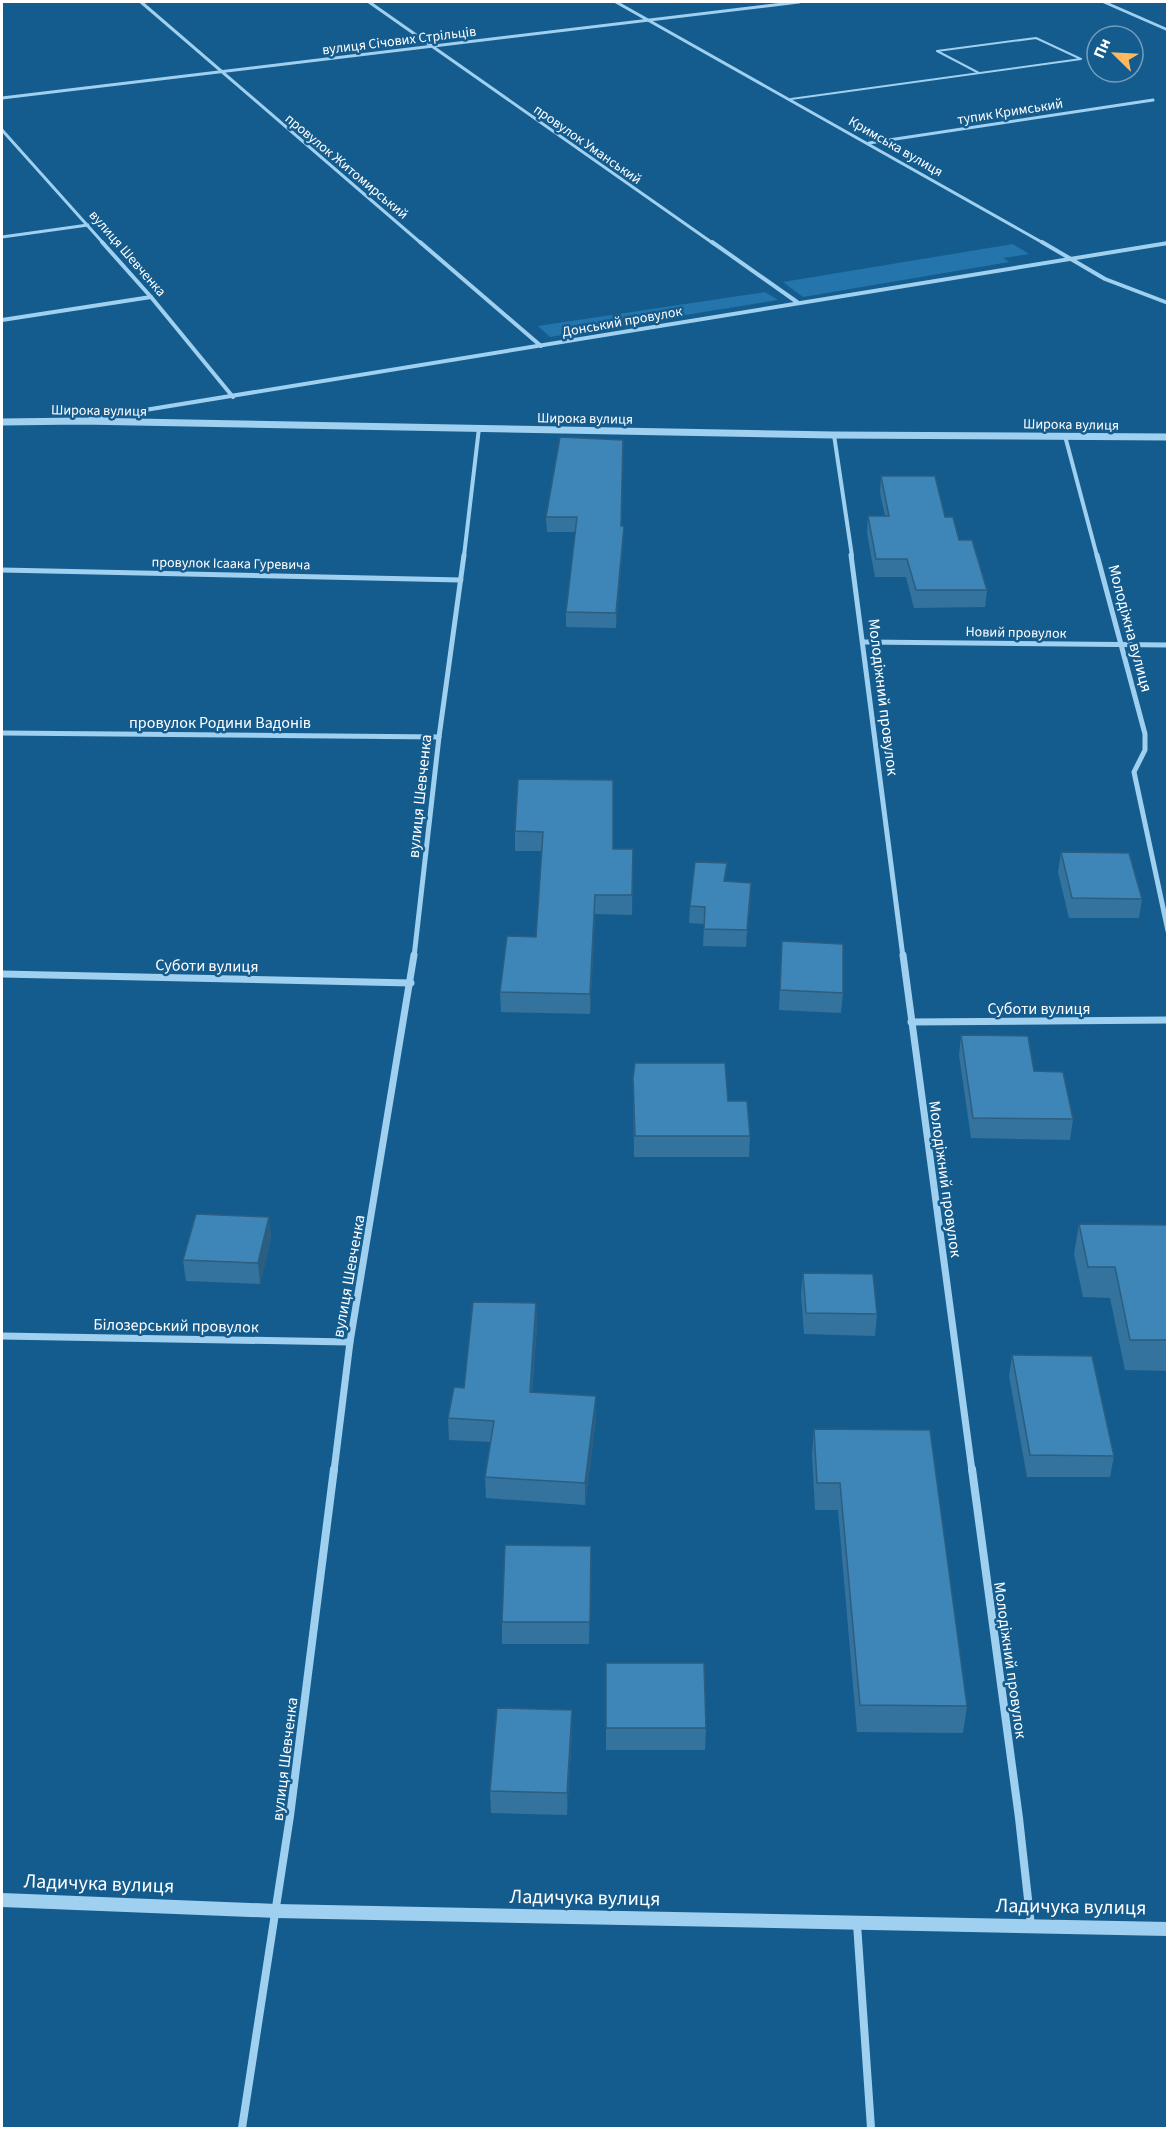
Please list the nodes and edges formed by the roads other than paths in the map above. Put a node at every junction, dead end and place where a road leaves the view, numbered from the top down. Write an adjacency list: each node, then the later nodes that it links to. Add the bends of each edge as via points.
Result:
1 (141, 2): 9 (street, провулок Житомирський)
2 (369, 2): 8 (street, провулок Уманський)
3 (616, 2): 6 (street, Кримська вулиця)
4 (799, 2): 6 (street, вулиця Січових Стрільців)
5 (1104, 2): 7 (street)
6 (650, 20): 8 (street, вулиця Січових Стрільців); 12 (street, Кримська вулиця)
7 (1167, 30)
8 (431, 46): 9 (street, вулиця Січових Стрільців); 21 (street, провулок Уманський)
9 (219, 72): 11 (street, вулиця Січових Стрільців); 24 (street, провулок Житомирський)
10 (979, 73): 10 (lane, via 1069,61 1081,59 1036,38 937,51); 12 (lane)
11 (2, 98)
12 (791, 99): 15 (street, Кримська вулиця)
13 (1153, 100): 15 (street, тупик Кримський)
14 (2, 130): 16 (street, вулиця Шевченка)
15 (869, 143): 19 (street, Кримська вулиця)
16 (88, 225): 17 (street); 20 (street, вулиця Шевченка)
17 (2, 237)
18 (1167, 243): 19 (street, Донський провулок)
19 (1071, 259): 21 (street, Донський провулок); 22 (street, Кримська вулиця, via 1105,279)
20 (151, 297): 23 (street); 25 (street, вулиця Шевченка)
21 (797, 302): 24 (street, Донський провулок)
22 (1167, 303)
23 (2, 320)
24 (541, 346): 25 (street, Донський провулок)
25 (233, 397): 26 (street, Донський провулок)
26 (81, 421): 27 (street, Широка вулиця); 28 (street, Широка вулиця)
27 (2, 422)
28 (479, 428): 29 (street, Широка вулиця); 33 (street, вулиця Шевченка)
29 (834, 435): 30 (street, Широка вулиця); 34 (street, Молодіжний провулок)
30 (1065, 436): 31 (street, Широка вулиця); 35 (street, Молодіжна вулиця)
31 (1167, 437)
32 (2, 570): 33 (street, провулок Ісаака Гуревича)
33 (461, 580): 38 (street, вулиця Шевченка)
34 (864, 642): 35 (street, Новий провулок); 43 (street, Молодіжний провулок)
35 (1122, 645): 36 (street, Новий провулок); 39 (street, Молодіжна вулиця, via 1147,742 1134,772)
36 (1167, 645)
37 (2, 734): 38 (street, провулок Родини Вадонів)
38 (439, 737): 41 (street, вулиця Шевченка)
39 (1167, 931)
40 (2, 974): 41 (street, Суботи вулиця)
41 (411, 983): 45 (street, вулиця Шевченка)
42 (1167, 1020): 43 (street, Суботи вулиця)
43 (911, 1022): 49 (street, Молодіжний провулок)
44 (2, 1336): 45 (street, Білозерський провулок)
45 (350, 1342): 47 (street, вулиця Шевченка)
46 (2, 1900): 47 (street, Ладичука вулиця)
47 (276, 1911): 48 (street, Ладичука вулиця); 51 (street, вулиця Шевченка)
48 (857, 1924): 49 (street, Ладичука вулиця); 52 (street)
49 (1031, 1926): 50 (street, Ладичука вулиця)
50 (1167, 1929)
51 (242, 2128)
52 (871, 2128)

